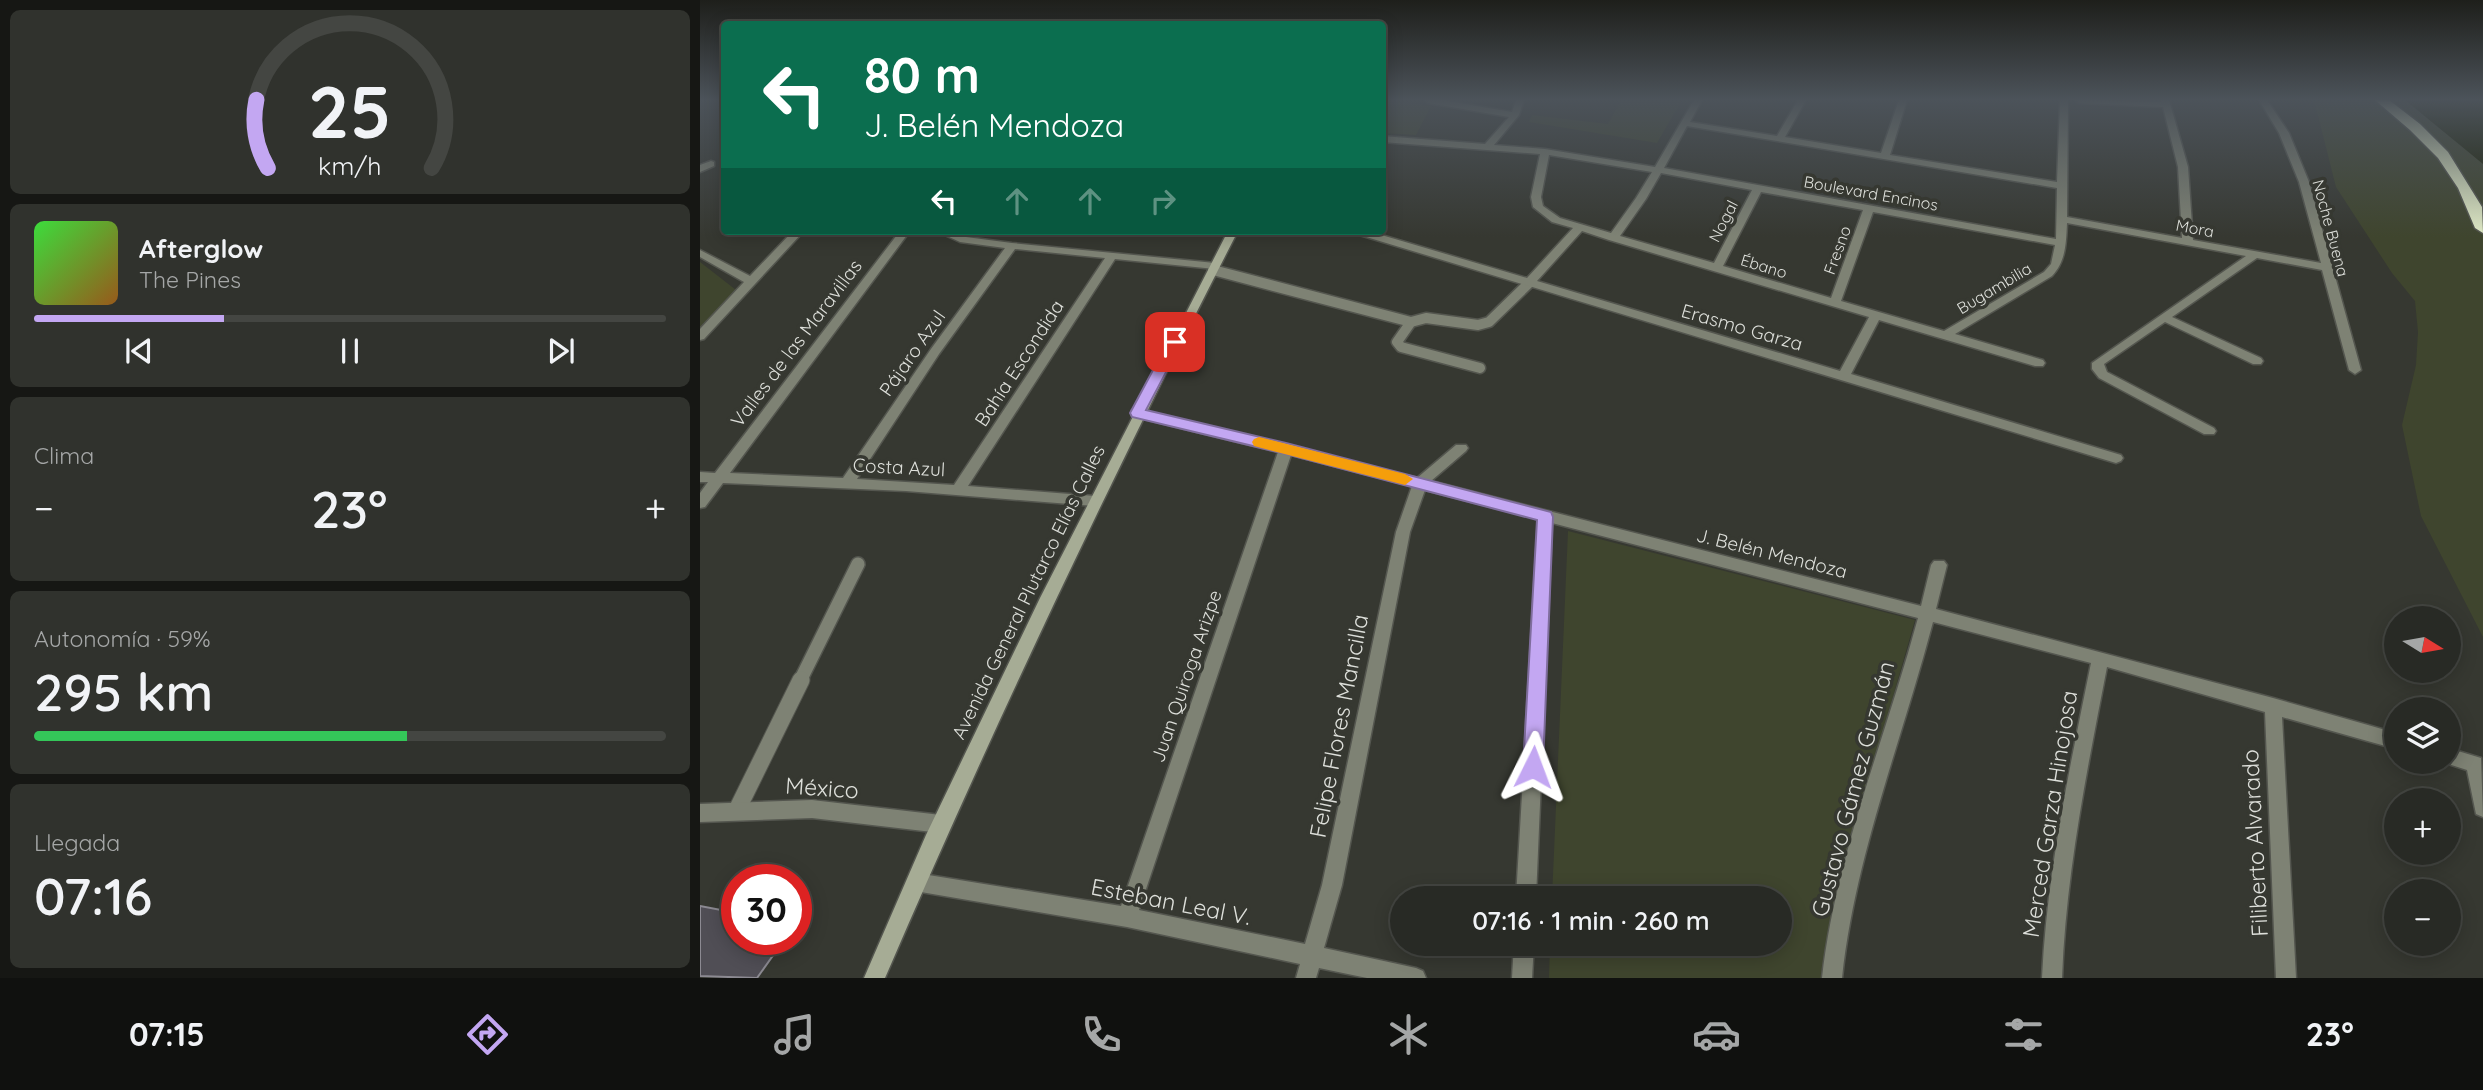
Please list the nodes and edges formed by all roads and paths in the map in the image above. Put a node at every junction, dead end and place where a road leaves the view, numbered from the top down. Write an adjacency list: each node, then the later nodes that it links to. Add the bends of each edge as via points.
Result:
1 (1470, 146): 9 (street, Boulevard Encinos)
2 (1671, 146): 14 (street)
3 (1827, 146): 11 (street)
4 (1888, 146): 11 (street)
5 (2063, 146): 15 (street, Bugambilia)
6 (2177, 146): 28 (street)
7 (2289, 146): 33 (street, Noche Buena, via 2304,182)
8 (2436, 146): 20 (highway, via 2472,197)
9 (1488, 147): 10 (street, Boulevard Encinos)
10 (1545, 152): 14 (street, Boulevard Encinos); 19 (street, Ébano, via 1538,206 1545,214)
11 (1885, 155): 15 (street)
12 (711, 164): 13 (street)
13 (700, 169)
14 (1658, 170): 16 (street, Boulevard Encinos); 26 (street)
15 (2062, 186): 18 (street, Bugambilia)
16 (1757, 189): 17 (street, Boulevard Encinos); 35 (street, Nogal)
17 (1869, 208): 27 (street, Boulevard Encinos); 38 (street, Fresno)
18 (2061, 219): 27 (street, Bugambilia); 28 (street, Mora)
19 (1579, 228): 26 (street, Ébano); 37 (street)
20 (2483, 228)
21 (795, 235): 36 (street)
22 (902, 235): 55 (street, Valles de las Maravillas)
23 (967, 235): 29 (street)
24 (1231, 235): 34 (street, Avenida General Plutarco Elías Calles)
25 (1370, 235): 37 (street, Erasmo Garza)
26 (1613, 238): 35 (street, Ébano)
27 (2062, 243): 42 (street, Bugambilia, via 2056,265 2048,274)
28 (2188, 243): 31 (street, Mora)
29 (1012, 246): 32 (street); 56 (street, Pájaro Azul)
30 (700, 253): 36 (street)
31 (2254, 255): 33 (street, Mora); 40 (street)
32 (1111, 257): 34 (street); 58 (street, Bahía Escondida)
33 (2325, 267): 47 (street, Noche Buena)
34 (1214, 268): 41 (lane); 49 (street, Avenida General Plutarco Elías Calles)
35 (1717, 268): 38 (street, Ébano)
36 (750, 281): 43 (street)
37 (1529, 283): 41 (lane, via 1489,322 1478,325 1426,318); 48 (street, Erasmo Garza)
38 (1835, 303): 39 (street, Ébano)
39 (1876, 315): 42 (street, Ébano); 48 (street)
40 (2165, 318): 44 (street); 50 (street, via 2098,363 2098,369)
41 (1411, 322): 46 (lane, via 1397,342 1401,347)
42 (1947, 334): 45 (street, Ébano)
43 (700, 335)
44 (2257, 361)
45 (2039, 363)
46 (1480, 368)
47 (2355, 370)
48 (1844, 375): 53 (street, Erasmo Garza)
49 (1137, 413): 52 (street, J. Belén Mendoza); 59 (street, Avenida General Plutarco Elías Calles)
50 (2209, 431)
51 (1461, 448): 57 (street)
52 (1286, 449): 57 (street, J. Belén Mendoza); 75 (street, Juan Quiroga Arizpe)
53 (2116, 458)
54 (700, 477): 55 (street, Costa Azul)
55 (718, 479): 56 (street, Costa Azul); 60 (street, Valles de las Maravillas)
56 (847, 483): 58 (street, Costa Azul)
57 (1420, 483): 61 (street, J. Belén Mendoza); 77 (street, Felipe Flores Mancilla, via 1403,532)
58 (958, 490): 59 (street, Costa Azul)
59 (1095, 501): 72 (street, Avenida General Plutarco Elías Calles)
60 (700, 503)
61 (1545, 517): 64 (street, J. Belén Mendoza); 74 (street)
62 (858, 564): 70 (lane)
63 (1939, 565): 64 (street, Gustavo Gámez Guzmán)
64 (1928, 615): 65 (street, J. Belén Mendoza); 82 (street, Gustavo Gámez Guzmán, via 1850,877)
65 (2100, 659): 66 (street, J. Belén Mendoza); 83 (street, Merced Garza Hinojosa, via 2069,823)
66 (2273, 705): 67 (street, J. Belén Mendoza); 84 (street, Filiberto Alvarado)
67 (2384, 737)
68 (2461, 760): 69 (street, via 2475,764)
69 (2483, 808)
70 (737, 810): 71 (street, México); 72 (street, México, via 812,809)
71 (700, 813)
72 (940, 824): 73 (street, Avenida General Plutarco Elías Calles)
73 (916, 883): 75 (street, Esteban Leal V.); 78 (street, Avenida General Plutarco Elías Calles)
74 (1527, 886)
75 (1127, 917): 77 (street, Esteban Leal V.)
76 (1523, 956): 81 (street)
77 (1314, 957): 79 (street, Felipe Flores Mancilla); 80 (street, Esteban Leal V.)
78 (874, 978)
79 (1306, 978)
80 (1416, 978)
81 (1522, 978)
82 (1832, 978)
83 (2052, 978)
84 (2286, 978)

